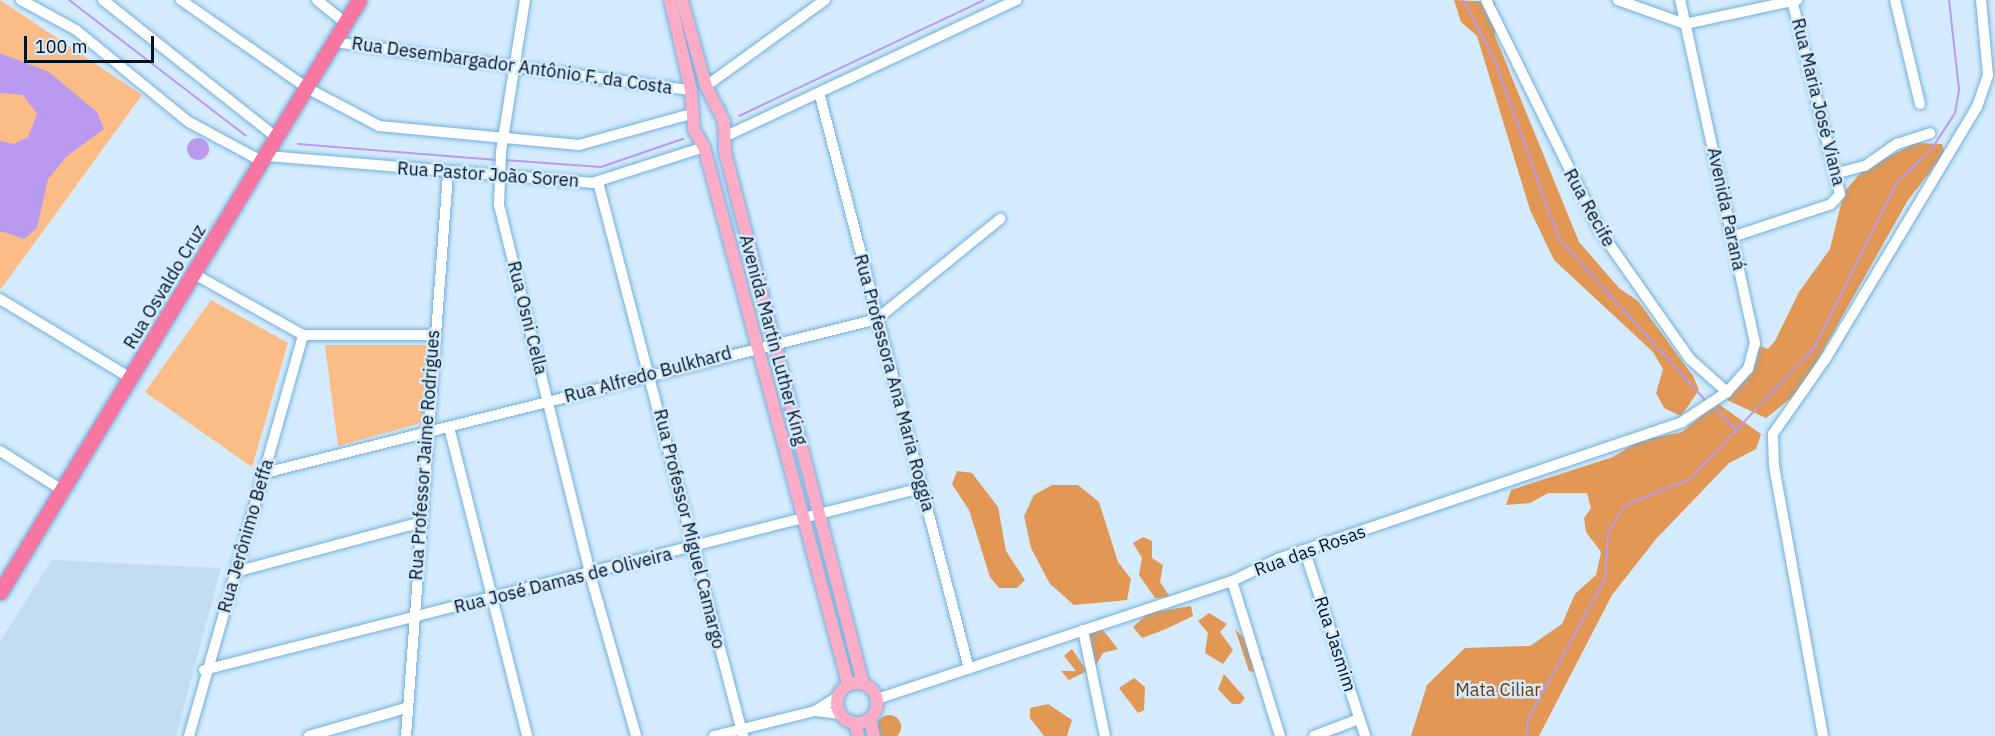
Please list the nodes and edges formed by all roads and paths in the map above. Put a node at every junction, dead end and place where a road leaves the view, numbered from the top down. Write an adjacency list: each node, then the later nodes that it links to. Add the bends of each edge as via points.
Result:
1 (21, 0): 34 (street, via 76,30 189,122)
2 (103, 0): 31 (street)
3 (181, 0): 23 (street, Rua Pastor João Soren)
4 (317, 0): 17 (street, Rua Desembargador Antônio F. da Costa)
5 (359, 0): 17 (highway, Rua Osvaldo Cruz)
6 (525, 0): 21 (street, Rua Osni Cella)
7 (670, 0): 20 (main road, Avenida Martin Luther King)
8 (682, 0): 20 (main road, Avenida Martin Luther King)
9 (825, 0): 22 (street)
10 (1017, 0): 25 (street)
11 (1486, 0): 52 (street, Rua Recife, via 1591,217 1690,359)
12 (1618, 0): 18 (street)
13 (1680, 0): 18 (street, Avenida Paraná)
14 (1794, 0): 18 (street); 36 (street, Rua Maria José Viana)
15 (1895, 0): 26 (street)
16 (1982, 0): 98 (street, via 1988,75 1977,107 1826,358 1773,434 1774,466)
17 (345, 23): 19 (highway, Rua Osvaldo Cruz)
18 (1685, 24): 41 (street, Avenida Paraná)
19 (334, 42): 21 (street, Rua Desembargador Antônio F. da Costa); 23 (highway, Rua Osvaldo Cruz)
20 (686, 43): 22 (main road, Avenida Martin Luther King); 24 (main road, Avenida Martin Luther King)
21 (514, 66): 24 (street, Rua Desembargador Antônio F. da Costa); 32 (street, Rua Osni Cella)
22 (706, 86): 27 (main road, Avenida Martin Luther King)
23 (307, 88): 31 (highway, Rua Osvaldo Cruz); 32 (street, Rua Pastor João Soren, via 379,126)
24 (691, 90): 28 (main road, Avenida Martin Luther King)
25 (820, 96): 30 (street); 45 (street, Rua Professora Ana Maria Roggia)
26 (1920, 104)
27 (716, 108): 28 (main road); 30 (main road, Avenida Martin Luther King)
28 (694, 113): 32 (street, Rua Pastor João Soren, via 597,142); 33 (main road, Avenida Martin Luther King, via 694,130)
29 (1930, 133): 36 (street, via 1897,144 1865,166)
30 (724, 137): 33 (main road); 40 (main road, Avenida Martin Luther King)
31 (277, 138): 34 (highway, Rua Osvaldo Cruz)
32 (502, 147): 37 (street, Rua Osni Cella)
33 (704, 147): 38 (street, Rua Pastor João Soren); 42 (main road, Avenida Martin Luther King)
34 (265, 159): 35 (street, Rua Pastor João Soren); 43 (highway, Rua Osvaldo Cruz)
35 (448, 173): 37 (street, Rua Pastor João Soren); 47 (street, Rua Professor Jaime Rodrigues)
36 (1838, 173): 41 (street, Rua Maria José Viana, via 1840,194 1831,204)
37 (499, 174): 38 (street, Rua Pastor João Soren); 53 (street, Rua Osni Cella, via 499,205)
38 (598, 182): 50 (street, Rua Professor Miguel Camargo)
39 (1000, 219): 45 (street, Rua Alfredo Bulkhard)
40 (746, 236): 42 (main road); 48 (main road, Avenida Martin Luther King)
41 (1732, 237): 52 (street, Avenida Paraná, via 1755,343 1748,369)
42 (729, 240): 49 (main road, Avenida Martin Luther King)
43 (196, 275): 46 (street); 51 (highway, Rua Osvaldo Cruz)
44 (0, 299): 51 (street)
45 (877, 319): 48 (street, Rua Alfredo Bulkhard); 59 (street, Rua Professora Ana Maria Roggia)
46 (303, 335): 47 (street); 58 (street, Rua Jerônimo Beffa)
47 (432, 335): 56 (street, Rua Professor Jaime Rodrigues)
48 (772, 342): 49 (street, Rua Alfredo Bulkhard); 61 (main road, Avenida Martin Luther King)
49 (758, 346): 50 (street, Rua Alfredo Bulkhard); 62 (main road, Avenida Martin Luther King)
50 (651, 377): 53 (street, Rua Alfredo Bulkhard); 64 (street, Rua Professor Miguel Camargo)
51 (132, 379): 60 (highway, Rua Osvaldo Cruz)
52 (1727, 392): 54 (street, Avenida Paraná)
53 (547, 401): 55 (street, Rua Alfredo Bulkhard); 67 (street, Rua Osni Cella)
54 (1709, 405): 65 (street, Rua das Rosas, via 1682,422)
55 (449, 426): 56 (street, Rua Alfredo Bulkhard); 70 (street)
56 (427, 432): 58 (street, Rua Alfredo Bulkhard); 63 (street, Rua Professor Jaime Rodrigues)
57 (0, 451): 60 (street)
58 (265, 473): 66 (street, Rua Jerônimo Beffa)
59 (921, 488): 61 (street, Rua José Damas de Oliveira); 73 (street, Rua Professora Ana Maria Roggia)
60 (62, 490): 69 (highway, Rua Osvaldo Cruz)
61 (819, 514): 62 (street, Rua José Damas de Oliveira); 75 (main road, Avenida Martin Luther King)
62 (804, 518): 64 (street, Rua José Damas de Oliveira); 76 (main road, Avenida Martin Luther King)
63 (422, 522): 66 (street); 71 (street, Rua Professor Jaime Rodrigues)
64 (694, 548): 67 (street, Rua José Damas de Oliveira); 85 (street, Rua Professor Miguel Camargo)
65 (1305, 552): 68 (street, Rua das Rosas); 83 (street, Rua Jasmim)
66 (239, 571): 74 (street, Rua Jerônimo Beffa)
67 (590, 574): 70 (street, Rua José Damas de Oliveira); 90 (street, Rua Osni Cella)
68 (1232, 581): 72 (street, Rua das Rosas); 95 (street)
69 (0, 592)
70 (489, 600): 71 (street, Rua José Damas de Oliveira); 89 (street)
71 (414, 619): 74 (street, Rua José Damas de Oliveira); 79 (street, Rua Professor Jaime Rodrigues)
72 (1083, 630): 73 (street, Rua das Rosas); 94 (street)
73 (969, 669): 78 (street, Rua das Rosas)
74 (204, 670): 86 (street, Rua Jerônimo Beffa)
75 (863, 683): 76 (main road); 78 (main road)
76 (848, 684): 77 (main road)
77 (837, 697): 80 (street); 81 (main road)
78 (877, 699): 82 (main road)
79 (406, 708): 87 (street); 88 (street, Rua Professor Jaime Rodrigues)
80 (815, 711): 81 (street); 85 (street)
81 (840, 714): 84 (main road)
82 (870, 719): 84 (main road); 93 (main road)
83 (1359, 719): 96 (street); 97 (street, Rua Jasmim)
84 (855, 723): 92 (main road)
85 (742, 733): 91 (street)
86 (189, 736)
87 (309, 736)
88 (406, 736)
89 (527, 736)
90 (636, 736)
91 (714, 736)
92 (858, 736)
93 (874, 736)
94 (1105, 736)
95 (1280, 736)
96 (1314, 736)
97 (1365, 736)
98 (1823, 736)

